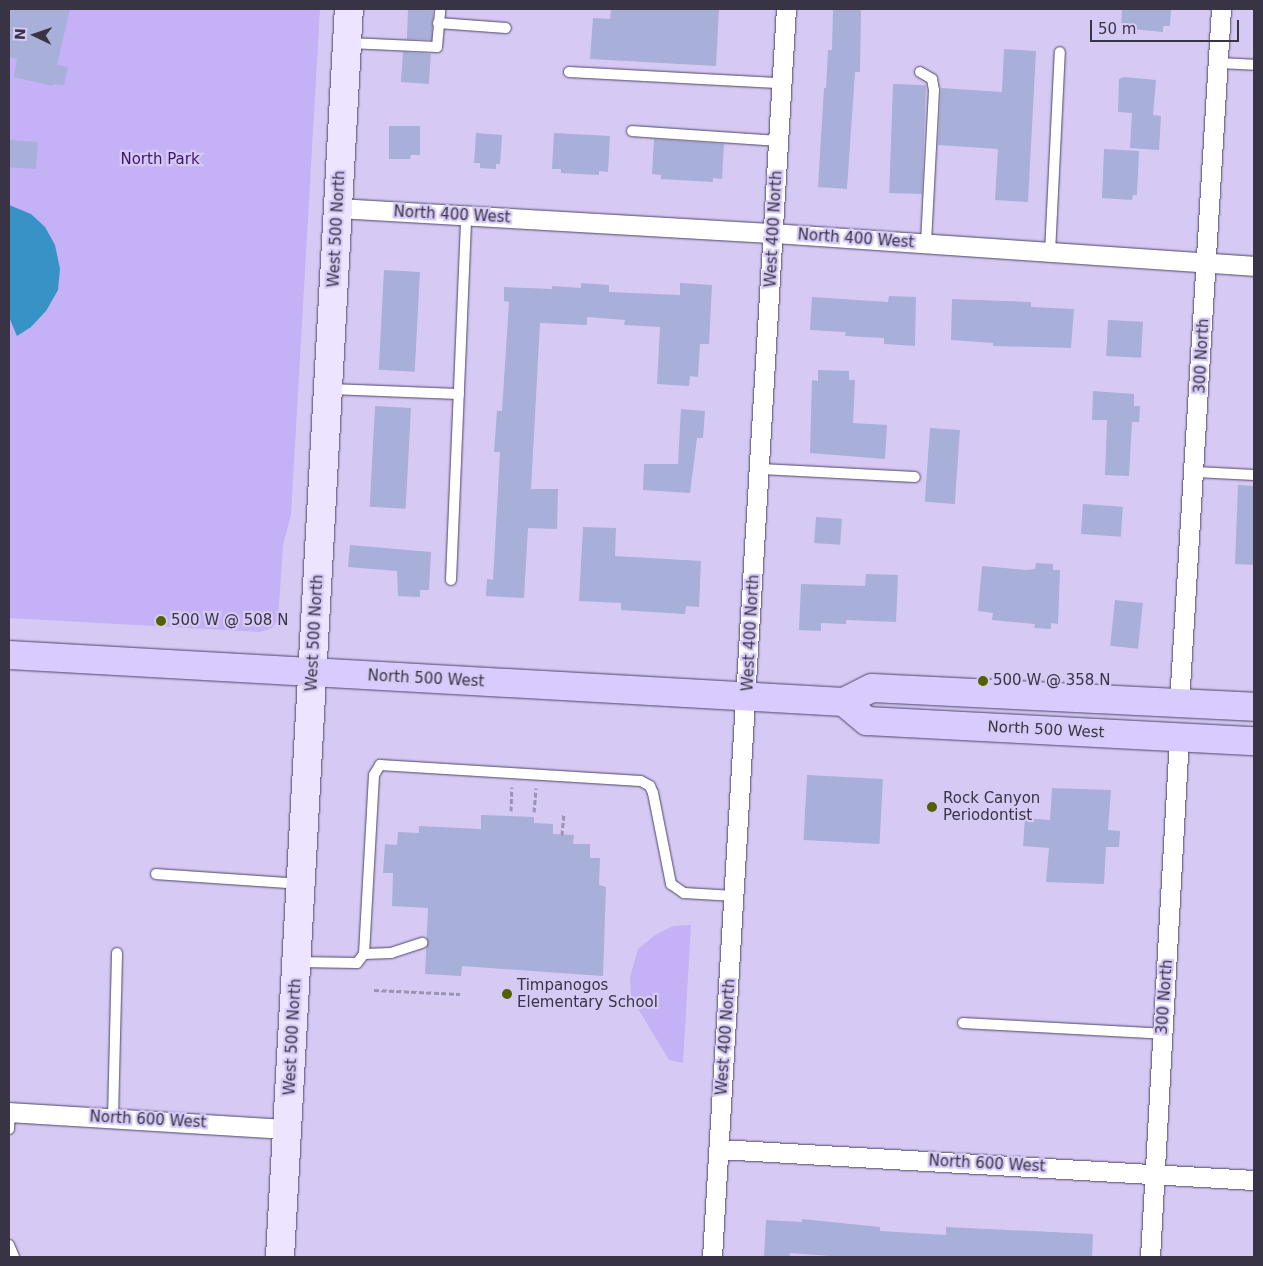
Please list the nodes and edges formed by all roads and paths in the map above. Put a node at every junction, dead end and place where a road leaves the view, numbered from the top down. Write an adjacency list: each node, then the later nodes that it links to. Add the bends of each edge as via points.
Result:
1 (349, 9): 7 (street, West 500 North)
2 (440, 9): 5 (lane)
3 (786, 9): 13 (street, West 400 North)
4 (1221, 9): 9 (street, 300 North)
5 (438, 23): 6 (lane); 7 (lane, via 436,47)
6 (506, 28)
7 (347, 43): 16 (street, West 500 North)
8 (1060, 52): 20 (lane)
9 (1219, 63): 10 (lane); 21 (street, 300 North)
10 (1254, 65)
11 (569, 72): 13 (lane)
12 (920, 72): 19 (lane, via 932,79 934,90)
13 (782, 83): 15 (street, West 400 North)
14 (632, 131): 15 (lane)
15 (778, 141): 18 (street, West 400 North)
16 (338, 208): 17 (street, North 400 West); 23 (street, West 500 North)
17 (466, 216): 18 (street, North 400 West); 24 (lane)
18 (773, 233): 19 (street, North 400 West); 25 (street, West 400 North)
19 (926, 244): 20 (street, North 400 West)
20 (1050, 253): 21 (street, North 400 West)
21 (1207, 264): 22 (street, North 400 West); 26 (street, 300 North)
22 (1254, 266)
23 (328, 389): 24 (lane); 31 (street, West 500 North)
24 (459, 394): 29 (lane)
25 (761, 469): 28 (lane); 32 (street, West 400 North)
26 (1196, 472): 27 (lane); 34 (street, 300 North)
27 (1254, 475)
28 (915, 477)
29 (451, 580)
30 (9, 655): 31 (main road, North 500 West)
31 (313, 673): 32 (main road, North 500 West); 45 (street, West 500 North)
32 (748, 697): 33 (main road, North 500 West); 46 (street, West 400 North)
33 (844, 702): 34 (main road, North 500 West, via 872,688); 36 (main road, North 500 West, via 867,721)
34 (1179, 703): 35 (main road, North 500 West)
35 (1254, 707)
36 (1179, 737): 37 (main road, North 500 West); 54 (street, 300 North)
37 (1254, 741)
38 (513, 773): 39 (lane); 40 (path); 49 (lane, via 380,765 377,768)
39 (537, 775): 41 (path); 46 (lane, via 641,781 650,786 671,884 684,893)
40 (511, 811)
41 (534, 812)
42 (564, 814): 43 (path)
43 (562, 835)
44 (156, 874): 45 (lane)
45 (302, 884): 50 (street, West 500 North)
46 (735, 896): 58 (street, West 400 North)
47 (422, 943): 49 (lane, via 391,953)
48 (117, 953): 56 (lane)
49 (364, 954): 50 (lane, via 357,963)
50 (297, 962): 57 (street, West 500 North)
51 (374, 990): 52 (path)
52 (460, 994)
53 (964, 1023): 54 (lane)
54 (1163, 1034): 59 (street, 300 North)
55 (9, 1118): 56 (street, North 600 West)
56 (113, 1118): 57 (street, North 600 West)
57 (288, 1128): 63 (street, West 500 North)
58 (719, 1148): 59 (street, North 600 West); 64 (street, West 400 North)
59 (1154, 1174): 60 (street, North 600 West); 65 (street, 300 North)
60 (1254, 1180)
61 (9, 1245): 62 (lane)
62 (14, 1257)
63 (280, 1257)
64 (712, 1257)
65 (1150, 1257)

